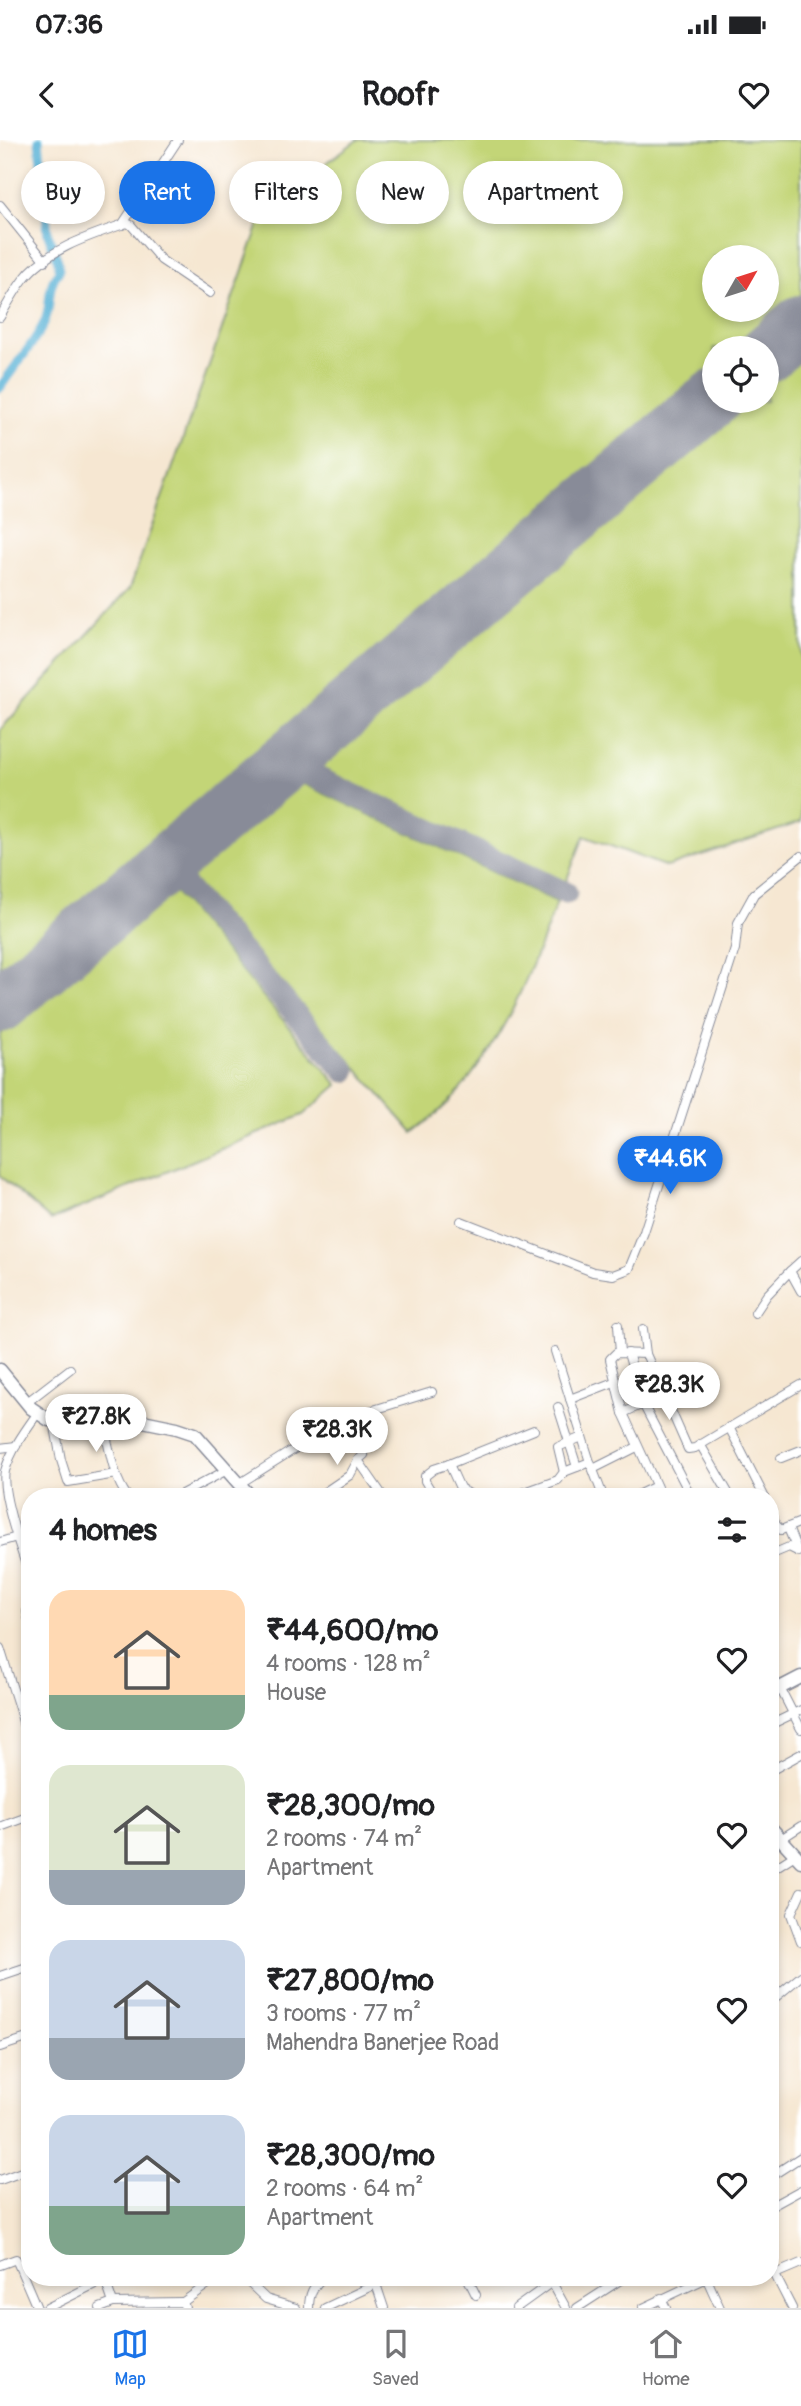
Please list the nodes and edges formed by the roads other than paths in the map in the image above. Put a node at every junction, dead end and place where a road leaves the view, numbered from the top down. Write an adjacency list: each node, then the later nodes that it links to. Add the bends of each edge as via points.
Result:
1 (178, 140): 3 (street)
2 (0, 205): 4 (street)
3 (121, 225): 4 (street, via 82,238); 5 (street, via 131,225 161,260)
4 (49, 258): 6 (street, via 23,279)
5 (210, 293)
6 (0, 317)
7 (801, 856): 8 (street, via 754,894 738,923 735,949 629,1269 613,1275 593,1272)
8 (461, 1221)
9 (801, 1261): 10 (street)
10 (790, 1270): 11 (street); 12 (street)
11 (800, 1287)
12 (755, 1313)
13 (618, 1325): 16 (street)
14 (643, 1329): 17 (street)
15 (555, 1351): 24 (street)
16 (624, 1353): 17 (street); 20 (street, via 610,1359); 26 (street)
17 (646, 1354): 23 (street)
18 (70, 1368): 25 (street)
19 (0, 1370): 25 (street)
20 (614, 1382): 24 (street); 28 (street)
21 (801, 1385): 33 (street)
22 (432, 1392): 31 (street)
23 (663, 1395): 26 (street); 37 (street, via 688,1449)
24 (570, 1399): 35 (street)
25 (26, 1403): 29 (street)
26 (643, 1404): 28 (street); 62 (street)
27 (558, 1407): 36 (street)
28 (624, 1413): 39 (street)
29 (38, 1415): 30 (street); 38 (street)
30 (54, 1422): 32 (street); 49 (street, via 68,1482)
31 (344, 1423): 43 (street, via 364,1455); 50 (street)
32 (104, 1427): 47 (street, via 138,1420 195,1434); 49 (street)
33 (729, 1427): 37 (street); 64 (street)
34 (534, 1430): 44 (street)
35 (582, 1437): 36 (street); 45 (street)
36 (569, 1442): 46 (street); 48 (street, via 558,1447)
37 (700, 1444): 63 (street)
38 (16, 1446): 40 (street); 68 (street, via 4,1478)
39 (638, 1447): 45 (street); 51 (street)
40 (0, 1448)
41 (801, 1450): 42 (street)
42 (781, 1458)
43 (358, 1460): 55 (street, via 350,1475); 56 (street)
44 (449, 1464): 57 (street, via 425,1476); 58 (street)
45 (591, 1465): 46 (street); 60 (street)
46 (577, 1467): 48 (street)
47 (227, 1470): 50 (street); 53 (street)
48 (564, 1472): 59 (street)
49 (116, 1474): 52 (street)
50 (239, 1484): 54 (street)
51 (656, 1486): 61 (street)
52 (121, 1488)
53 (193, 1488)
54 (243, 1488)
55 (331, 1488)
56 (377, 1488)
57 (430, 1488)
58 (460, 1488)
59 (539, 1488)
60 (600, 1488)
61 (652, 1488)
62 (687, 1488)
63 (725, 1488)
64 (760, 1488)
65 (801, 1522): 67 (street)
66 (779, 1528): 67 (street)
67 (788, 1528): 70 (street)
68 (17, 1536): 69 (street); 71 (street)
69 (0, 1542)
70 (798, 1547): 72 (street)
71 (21, 1548)
72 (779, 1552)
73 (0, 1648): 78 (street)
74 (801, 1677): 75 (street)
75 (779, 1688)
76 (779, 1694): 77 (street)
77 (797, 1712): 79 (street); 80 (street)
78 (21, 1715)
79 (779, 1721)
80 (801, 1730)
81 (801, 1754): 82 (street)
82 (779, 1766)
83 (21, 1819): 85 (street)
84 (801, 1826): 87 (street)
85 (0, 1827)
86 (779, 1837): 87 (street)
87 (781, 1839): 88 (street)
88 (798, 1858): 89 (street)
89 (779, 1867)
90 (801, 1892): 91 (street, via 791,1914)
91 (801, 1941)
92 (21, 1969): 93 (street)
93 (0, 1976)
94 (801, 1976): 95 (street)
95 (779, 1994)
96 (21, 2040): 97 (street)
97 (0, 2047)
98 (801, 2157): 99 (street)
99 (779, 2171)
100 (21, 2172): 101 (street)
101 (0, 2180)
102 (801, 2190): 103 (street)
103 (779, 2202)
104 (801, 2263): 106 (street)
105 (0, 2266): 107 (street, via 16,2259)
106 (779, 2268)
107 (21, 2271)
108 (779, 2283): 141 (street)
109 (28, 2286): 128 (street)
110 (90, 2286): 129 (street)
111 (108, 2286): 125 (street)
112 (207, 2286): 126 (street)
113 (252, 2286): 127 (street)
114 (314, 2286): 132 (street)
115 (364, 2286): 133 (street)
116 (376, 2286): 134 (street)
117 (472, 2286): 123 (street)
118 (544, 2286): 135 (street)
119 (554, 2286): 136 (street)
120 (611, 2286): 137 (street)
121 (687, 2286): 124 (street)
122 (710, 2286): 140 (street)
123 (476, 2295)
124 (661, 2298): 138 (street); 139 (street)
125 (113, 2303): 126 (street); 130 (street)
126 (184, 2305)
127 (272, 2306): 131 (street)
128 (37, 2308)
129 (47, 2308)
130 (100, 2308)
131 (296, 2308)
132 (309, 2308)
133 (325, 2308)
134 (384, 2308)
135 (516, 2308)
136 (566, 2308)
137 (577, 2308)
138 (643, 2308)
139 (666, 2308)
140 (720, 2308)
141 (792, 2308)

